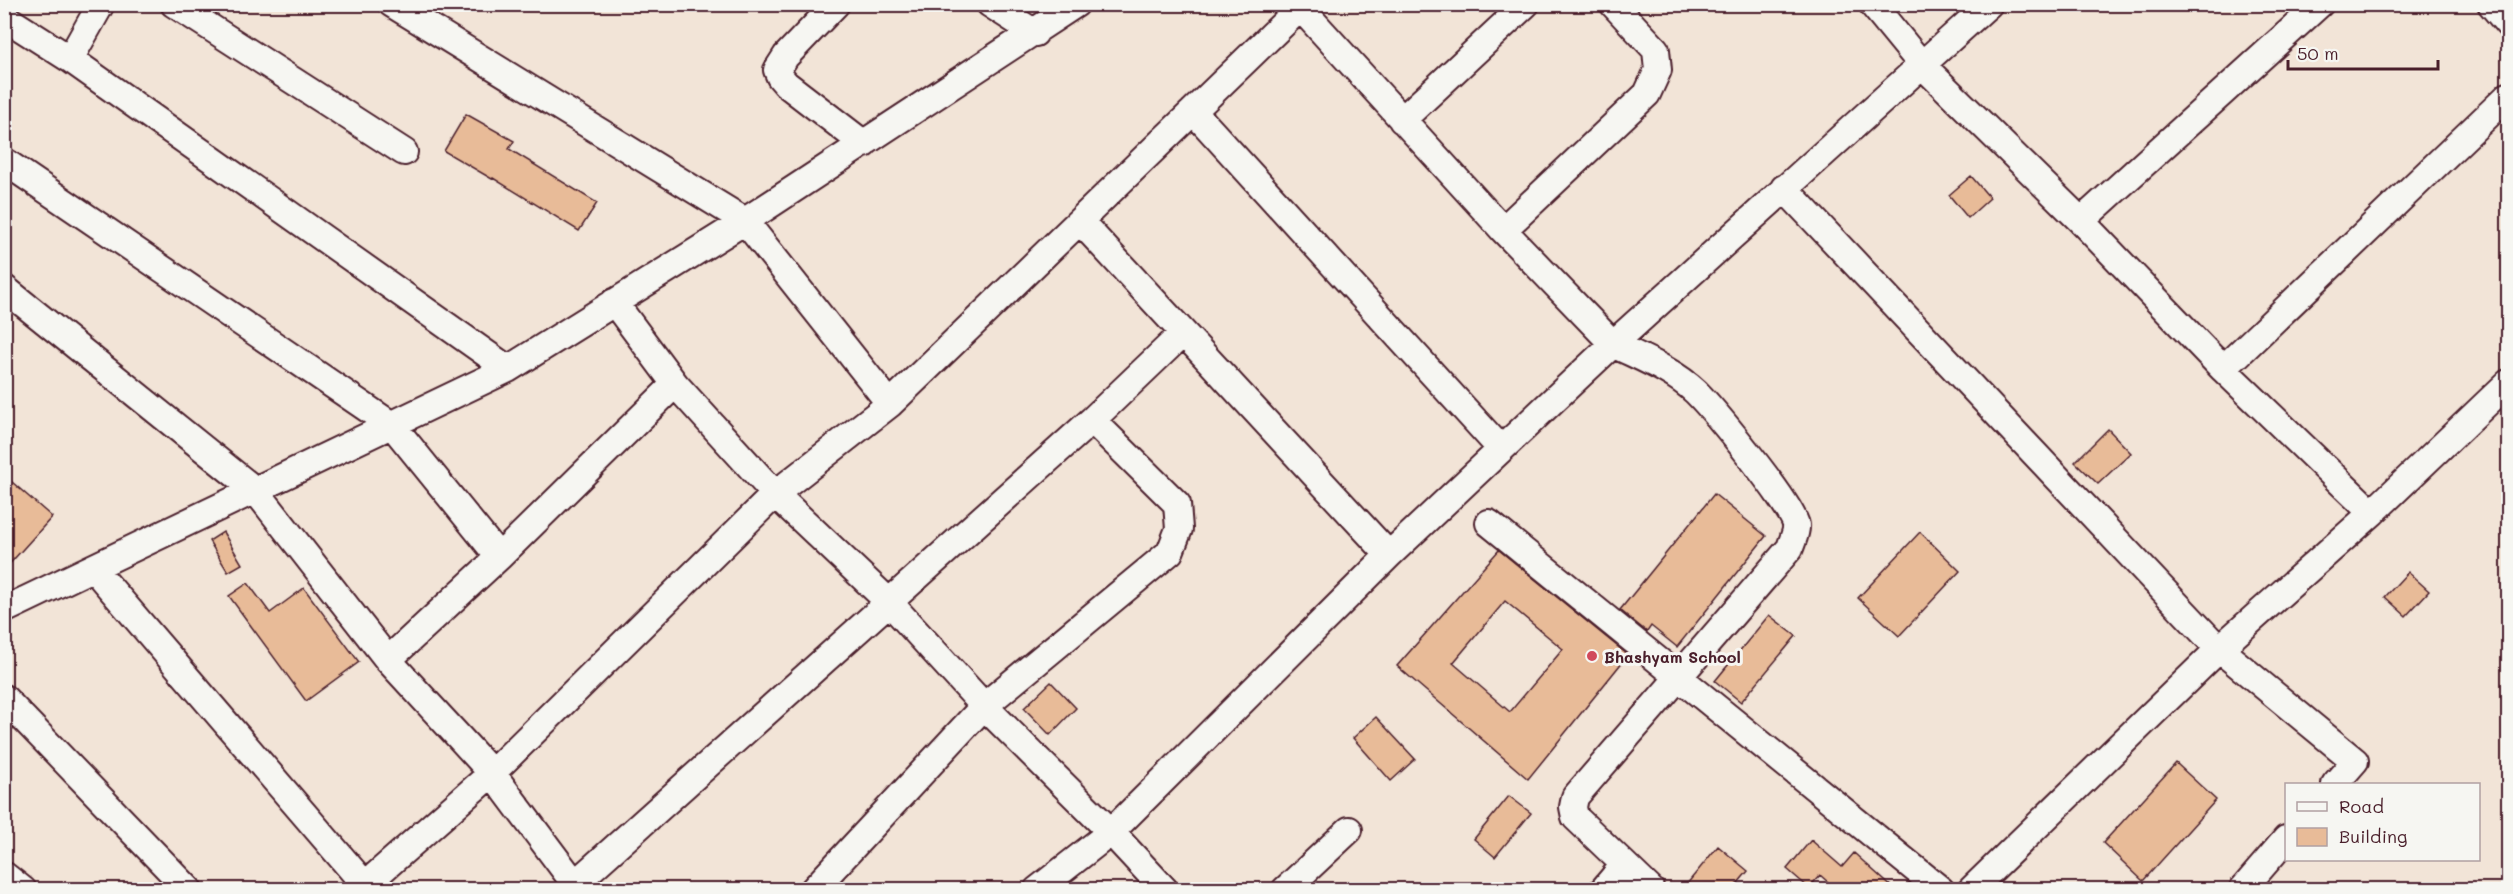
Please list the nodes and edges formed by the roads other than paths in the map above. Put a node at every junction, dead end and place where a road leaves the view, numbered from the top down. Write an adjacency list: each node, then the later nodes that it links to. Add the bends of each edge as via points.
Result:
1 (101, 4): 17 (street)
2 (174, 4): 23 (street)
3 (392, 4): 26 (street)
4 (836, 4): 22 (street, via 777,70 786,84)
5 (990, 4): 16 (street)
6 (1076, 4): 16 (street)
7 (1526, 4): 21 (street)
8 (1613, 4): 29 (street, via 1656,50 1658,70 1647,94)
9 (1872, 4): 18 (street)
10 (1989, 4): 18 (street)
11 (2320, 4): 28 (street)
12 (2491, 4): 15 (street)
13 (1300, 6): 20 (street); 21 (street)
14 (4, 17): 17 (street)
15 (2508, 24)
16 (1035, 33): 22 (street)
17 (70, 59): 34 (street)
18 (1922, 65): 25 (street); 28 (street)
19 (2508, 96): 35 (street)
20 (1193, 111): 27 (street); 41 (street)
21 (1402, 120): 29 (street)
22 (864, 144): 26 (street)
23 (404, 152)
24 (4, 161): 40 (street)
25 (1784, 188): 33 (street); 51 (street)
26 (745, 221): 31 (street); 38 (street)
27 (1080, 221): 32 (street); 38 (street)
28 (2081, 221): 35 (street)
29 (1503, 230): 33 (street)
30 (4, 288): 42 (street)
31 (614, 302): 34 (street); 37 (street)
32 (1182, 334): 39 (street); 46 (street)
33 (1613, 344): 41 (street); 53 (street, via 1671,373 1696,392 1778,493 1796,527 1790,548)
34 (508, 369): 40 (street)
35 (2223, 369): 44 (street)
36 (2508, 383): 44 (street)
37 (675, 384): 43 (street); 47 (street)
38 (890, 404): 43 (street)
39 (1092, 420): 49 (street); 55 (street, via 1177,504 1179,529 1170,552)
40 (393, 426): 42 (street); 47 (street)
41 (1501, 449): 46 (street)
42 (256, 491): 48 (street); 52 (street)
43 (775, 494): 49 (street); 56 (street)
44 (2372, 513): 51 (street)
45 (1489, 524): 53 (street)
46 (1389, 555): 59 (street)
47 (499, 557): 52 (street)
48 (93, 568): 50 (street); 63 (street)
49 (889, 602): 55 (street); 64 (street)
50 (4, 610)
51 (2219, 649): 57 (street, via 2355,762); 74 (street)
52 (388, 660): 56 (street)
53 (1678, 678): 61 (street, via 1575,797 1575,817); 73 (street)
54 (4, 698): 66 (street)
55 (984, 706): 59 (street); 67 (street)
56 (492, 773): 63 (street); 64 (street)
57 (2335, 783)
58 (1349, 830): 70 (street)
59 (1111, 832): 68 (street); 69 (street)
60 (2285, 840): 75 (street)
61 (1624, 865): 71 (street); 72 (street)
62 (4, 875): 65 (street)
63 (363, 887)
64 (571, 887)
65 (23, 890)
66 (189, 890)
67 (813, 890)
68 (1037, 890)
69 (1165, 890)
70 (1285, 890)
71 (1603, 890)
72 (1651, 890)
73 (1941, 890)
74 (1971, 890)
75 (2242, 890)

